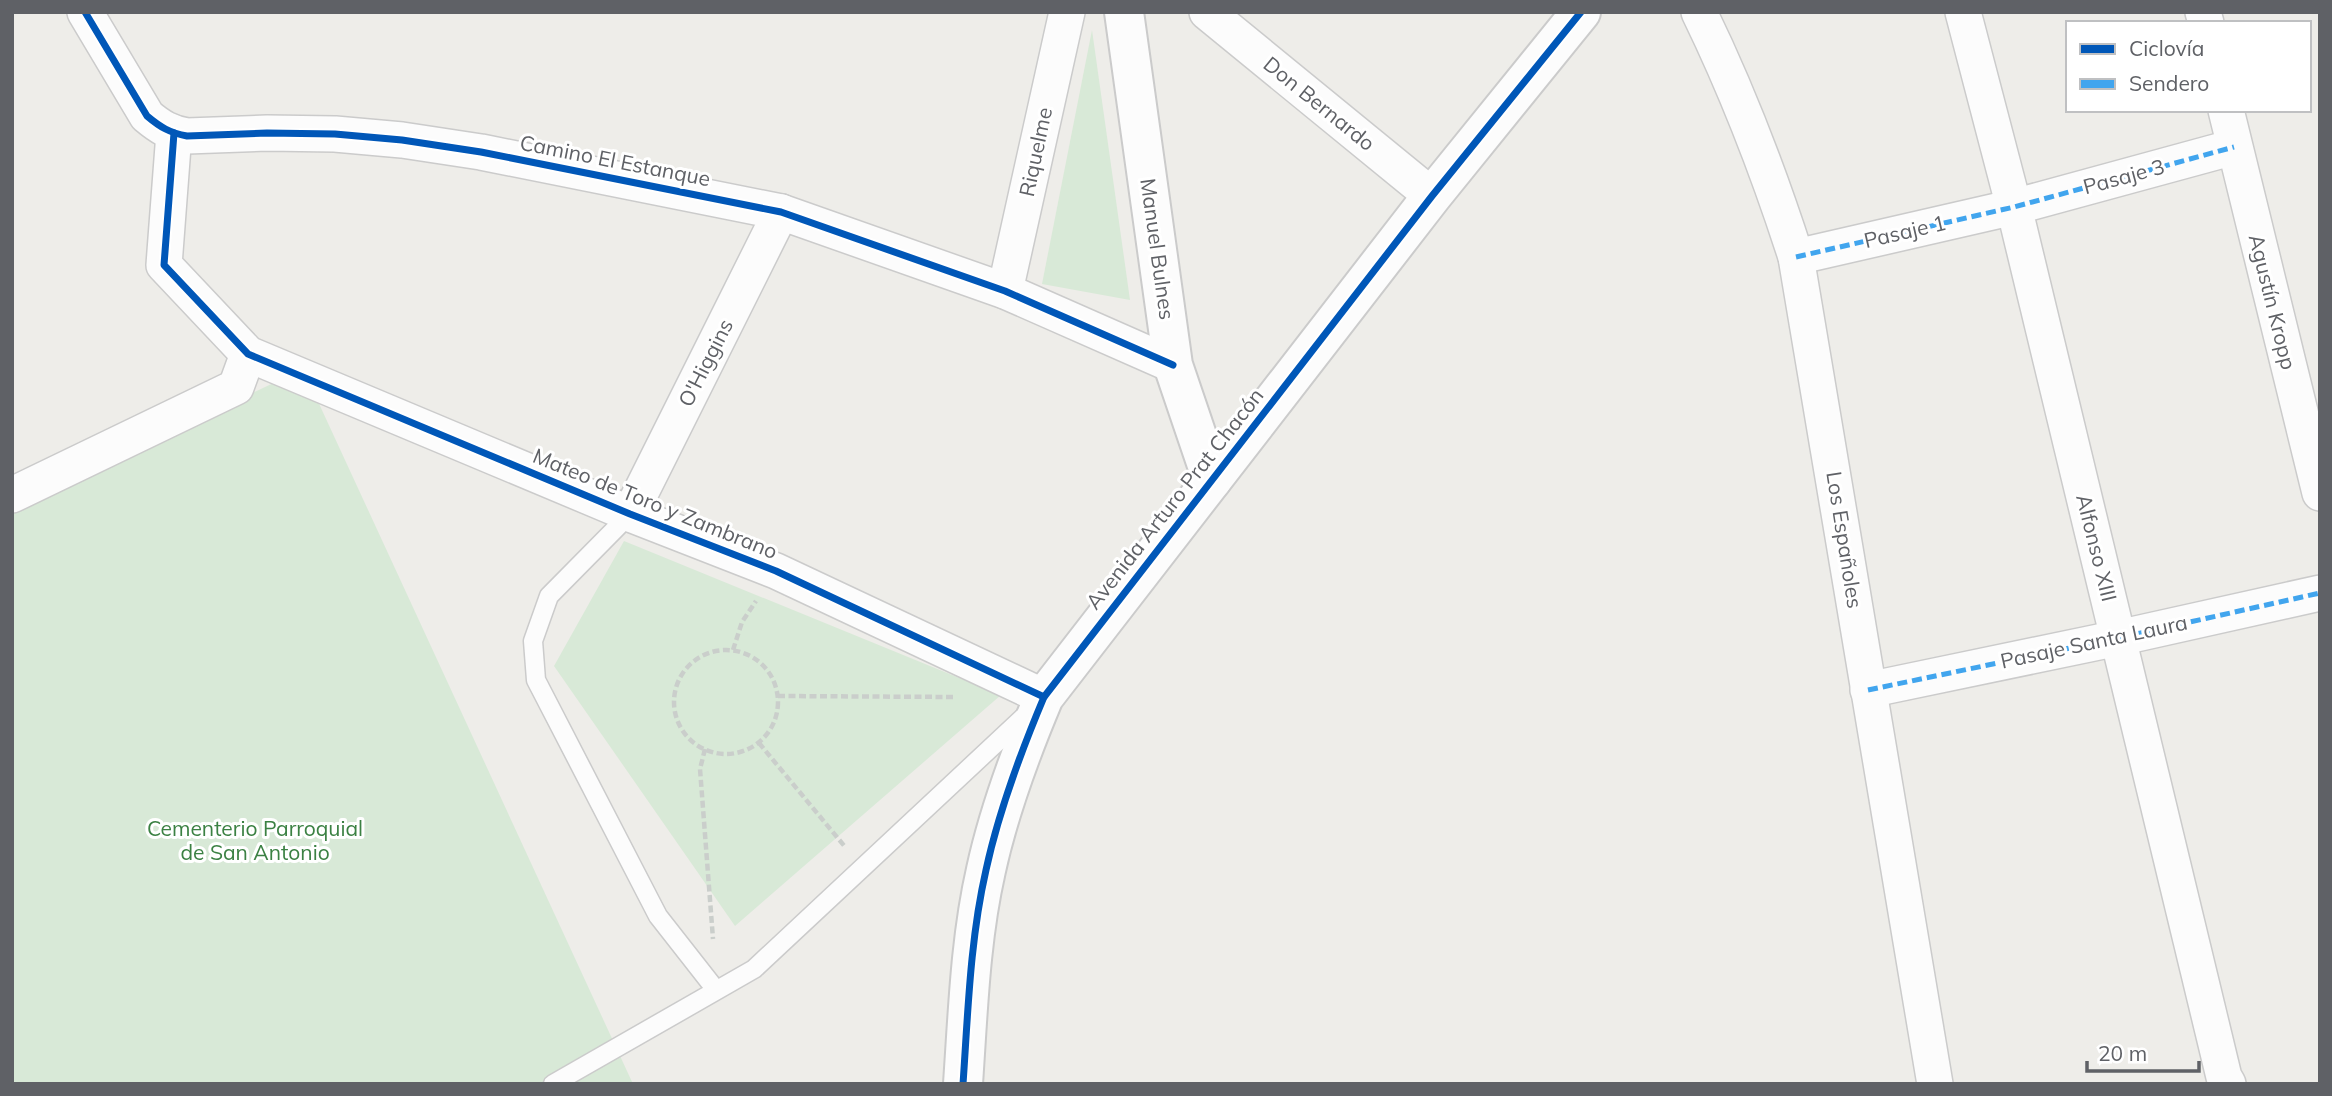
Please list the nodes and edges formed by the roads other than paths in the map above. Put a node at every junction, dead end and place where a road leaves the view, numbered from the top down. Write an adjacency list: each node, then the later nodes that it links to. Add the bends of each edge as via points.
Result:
1 (85, 12): 9 (street, via 147,116)
2 (1066, 12): 15 (street, Riquelme)
3 (1124, 12): 17 (street, Manuel Bulnes)
4 (1207, 12): 11 (street, Don Bernardo)
5 (1581, 12): 11 (street, Avenida Arturo Prat Chacón)
6 (1699, 12): 14 (street, Los Españoles, via 1748,119)
7 (1963, 12): 12 (street, Alfonso XIII)
8 (2225, 112): 10 (street, Agustín Kropp)
9 (174, 133): 13 (street, Camino El Estanque, via 335,134 402,140); 16 (street, via 164,265)
10 (2234, 147): 12 (street, Pasaje 3); 19 (street, Agustín Kropp)
11 (1432, 196): 18 (street, Avenida Arturo Prat Chacón)
12 (2014, 207): 14 (street, Pasaje 1); 23 (street, Alfonso XIII)
13 (781, 212): 15 (street, Camino El Estanque); 21 (street, O'Higgins)
14 (1796, 257): 24 (street, Los Españoles)
15 (1005, 291): 17 (street, Camino El Estanque)
16 (248, 354): 20 (street, via 236,387); 21 (street, Mateo de Toro y Zambrano)
17 (1173, 365): 18 (street, Manuel Bulnes)
18 (1212, 480): 25 (street, Avenida Arturo Prat Chacón)
19 (2320, 493)
20 (12, 495)
21 (630, 514): 25 (street, Mateo de Toro y Zambrano, via 776,571); 26 (lane, via 549,597 533,641 536,680 658,916)
22 (2320, 593): 23 (street, Pasaje Santa Laura)
23 (2118, 638): 24 (street, Pasaje Santa Laura); 30 (street, Alfonso XIII)
24 (1868, 690): 29 (street, Los Españoles)
25 (1044, 698): 26 (lane, via 754,969); 28 (street, Avenida Arturo Prat Chacón, via 1018,759 986,872 976,922)
26 (716, 990): 27 (lane)
27 (553, 1084)
28 (962, 1084)
29 (1935, 1084)
30 (2228, 1084)

